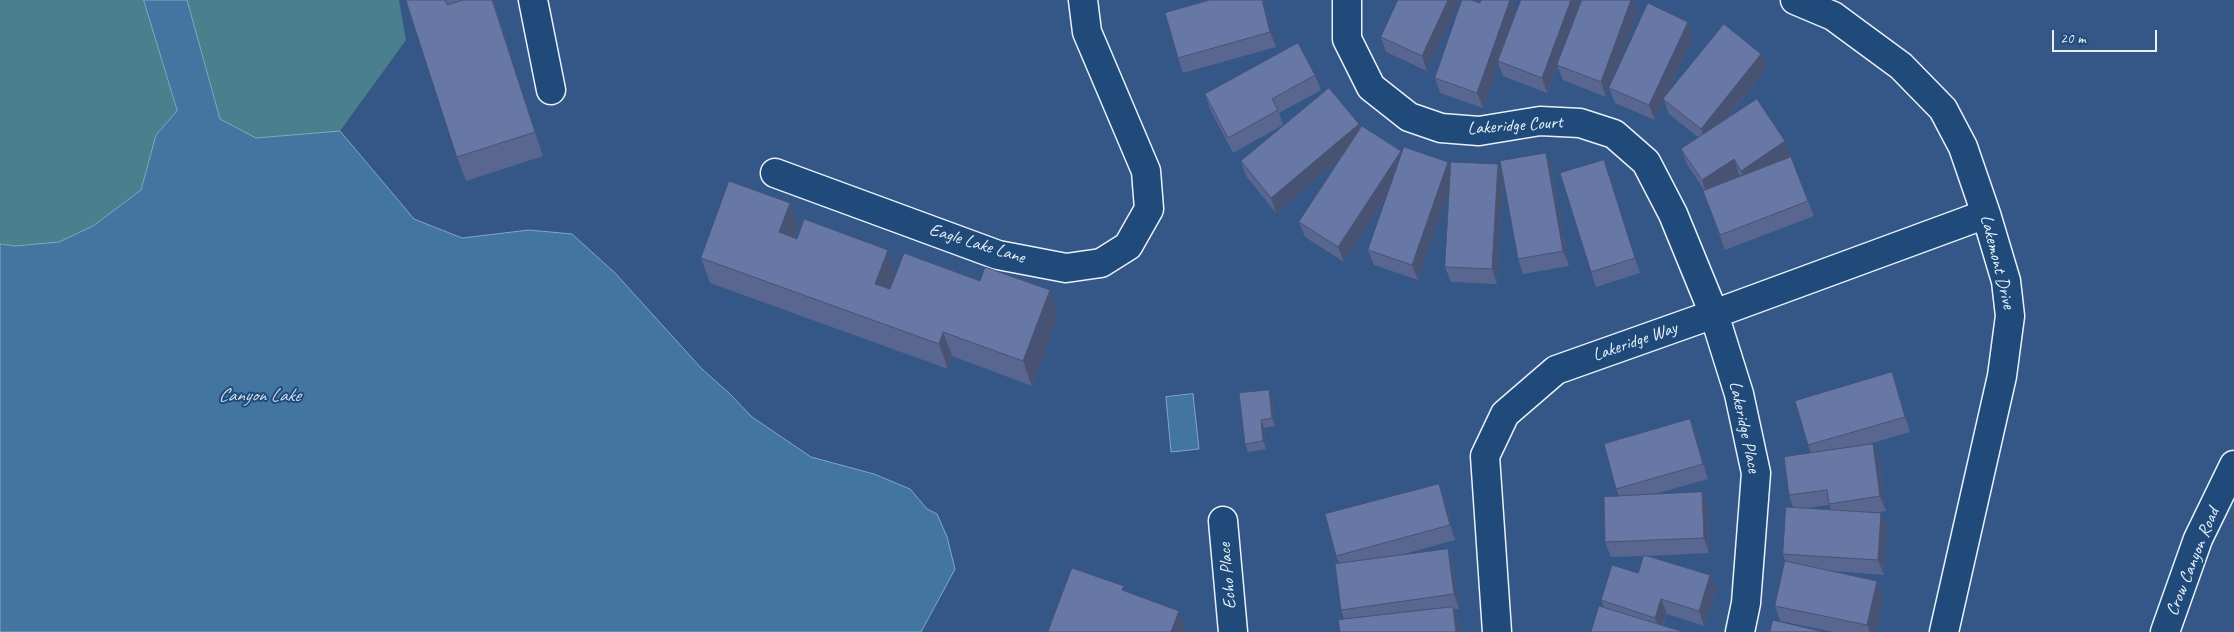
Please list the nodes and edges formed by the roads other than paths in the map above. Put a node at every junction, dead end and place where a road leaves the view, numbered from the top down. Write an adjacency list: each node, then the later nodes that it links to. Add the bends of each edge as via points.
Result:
1 (533, 0): 5 (street)
2 (1082, 0): 6 (street, Eagle Lake Lane, via 1087,32 1146,171 1149,209 1128,246 1102,263 1066,268 998,255)
3 (1348, 0): 8 (street, Lakeridge Court, via 1347,39 1371,87 1409,117 1441,128 1479,131 1540,121 1580,123 1614,134 1646,162 1673,214)
4 (1795, 0): 7 (street, Lakemont Drive, via 1833,16 1900,66 1943,109 1963,147)
5 (551, 90)
6 (775, 173)
7 (1986, 214): 8 (street, Lakeridge Way); 14 (street, Lakemont Drive, via 2006,282 2010,316 2002,376)
8 (1714, 314): 12 (street, Lakeridge Way, via 1556,370 1506,414 1485,456); 13 (street, Lakeridge Place, via 1739,394 1756,473 1746,603)
9 (2234, 465): 15 (street, Crow Canyon Road, via 2198,540)
10 (1223, 521): 11 (street, Echo Place)
11 (1233, 632)
12 (1497, 632)
13 (1740, 632)
14 (1944, 632)
15 (2165, 632)

